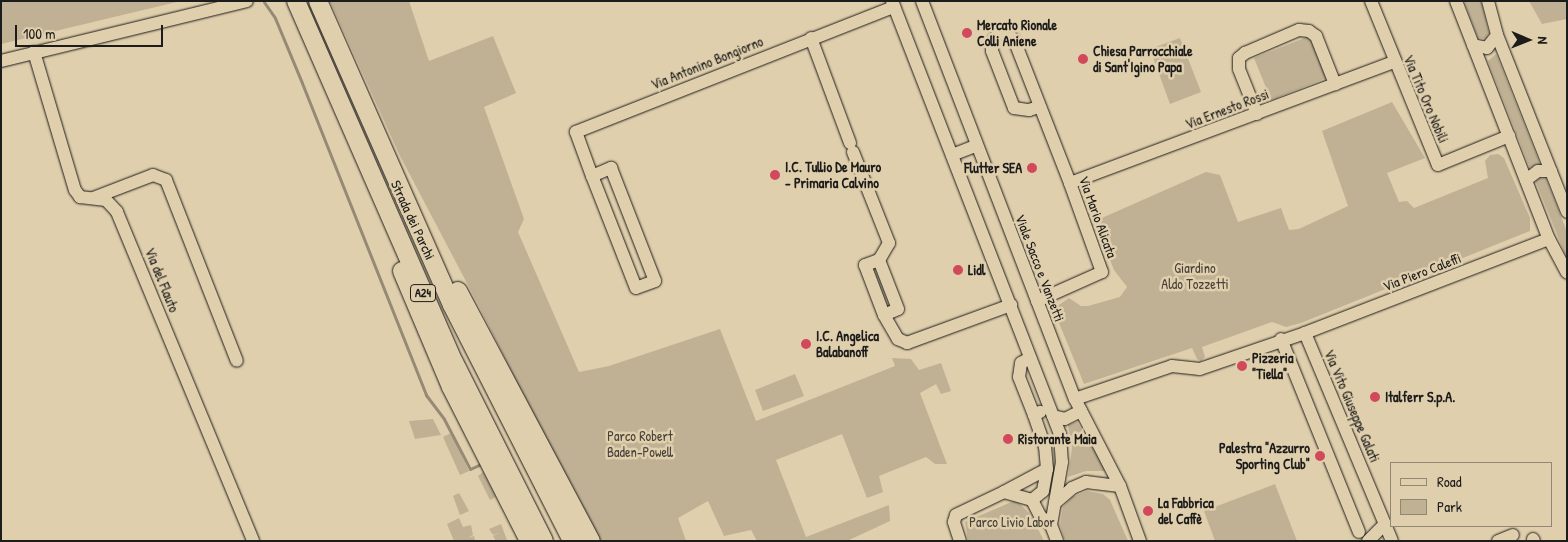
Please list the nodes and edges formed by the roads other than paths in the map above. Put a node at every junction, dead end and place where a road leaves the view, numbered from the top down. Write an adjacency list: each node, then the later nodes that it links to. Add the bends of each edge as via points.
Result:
1 (247, 1): 12 (street)
2 (922, 1): 19 (street, Viale Sacco e Vanzetti)
3 (1371, 1): 14 (street, Via Tito Oro Nobili)
4 (1456, 1): 11 (street)
5 (1488, 1): 9 (street)
6 (319, 4): 20 (highway, Strada dei Parchi / A24)
7 (893, 4): 10 (street, Via Antonino Bongiorno); 21 (street)
8 (299, 8): 22 (highway, Strada dei Parchi / A24)
9 (1497, 34): 11 (street, via 1487,48); 23 (street)
10 (811, 38): 24 (street, Via Antonino Bongiorno, via 576,132); 32 (street, via 889,243 879,260 865,265 884,315 898,340 906,343)
11 (1473, 45): 18 (street)
12 (34, 52): 13 (street); 27 (street, Via del Flauto, via 74,190 80,197)
13 (1, 61)
14 (1394, 62): 15 (street, Via Ernesto Rossi); 18 (street, Via Tito Oro Nobili, via 1438,164)
15 (1335, 84): 17 (street, Via Ernesto Rossi); 17 (street, via 1316,36 1309,30 1300,30 1245,52 1239,58 1239,69)
16 (1039, 107): 16 (street, Via Mario Alicata, via 1013,38 1008,33 998,34 992,42 992,51 1011,103 1019,110); 26 (street, Via Mario Alicata)
17 (1257, 114): 26 (street, Via Ernesto Rossi)
18 (1509, 136): 25 (street)
19 (976, 146): 21 (street); 31 (street, Viale Sacco e Vanzetti)
20 (382, 152): 54 (highway, Strada dei Parchi / A24, via 500,402); 55 (highway)
21 (952, 155): 32 (street)
22 (368, 166): 52 (highway, via 427,336); 53 (highway, Strada dei Parchi / A24, via 482,420)
23 (1551, 171): 25 (street, via 1538,171); 28 (street)
24 (592, 176): 24 (street, Via Antonino Bongiorno, via 636,288 655,281 611,168)
25 (1526, 180): 29 (street)
26 (1070, 183): 31 (street, Via Mario Alicata, via 1102,272)
27 (93, 198): 36 (street, via 154,175 166,180); 51 (street, Via del Flauto, via 108,202 117,212)
28 (1567, 212)
29 (1550, 238): 30 (street); 33 (street, Via Piero Caleffi)
30 (1567, 273)
31 (1037, 301): 37 (street, Viale Sacco e Vanzetti)
32 (1011, 305): 35 (street)
33 (1306, 333): 34 (street); 47 (street, Via Vito Giuseppe Galati)
34 (1282, 339): 37 (street, via 1200,369 1172,366); 50 (street)
35 (1030, 358): 39 (street); 40 (street, via 1021,363 1019,370)
36 (237, 361)
37 (1075, 399): 38 (street, Viale Sacco e Vanzetti)
38 (1081, 411): 39 (street, via 1065,419); 43 (street, Viale Sacco e Vanzetti)
39 (1052, 412): 40 (street); 46 (street, via 1063,449)
40 (1034, 415): 41 (street, via 1045,447)
41 (1046, 469): 42 (street); 45 (street, via 1043,491)
42 (1027, 481): 44 (street); 45 (street)
43 (1120, 486): 46 (street, via 1086,482 1072,488); 58 (street, Viale Sacco e Vanzetti)
44 (1004, 492): 45 (street); 56 (street, via 956,515 954,522)
45 (1030, 499): 48 (street, via 1040,516)
46 (1054, 504): 48 (street)
47 (1385, 524): 50 (street); 59 (street, Via Vito Giuseppe Galati)
48 (1051, 525): 57 (street)
49 (1513, 534): 60 (street)
50 (1363, 536)
51 (253, 541)
52 (529, 541)
53 (544, 541)
54 (572, 541)
55 (591, 541)
56 (960, 541)
57 (1057, 541)
58 (1140, 541)
59 (1392, 541)
60 (1498, 541)

